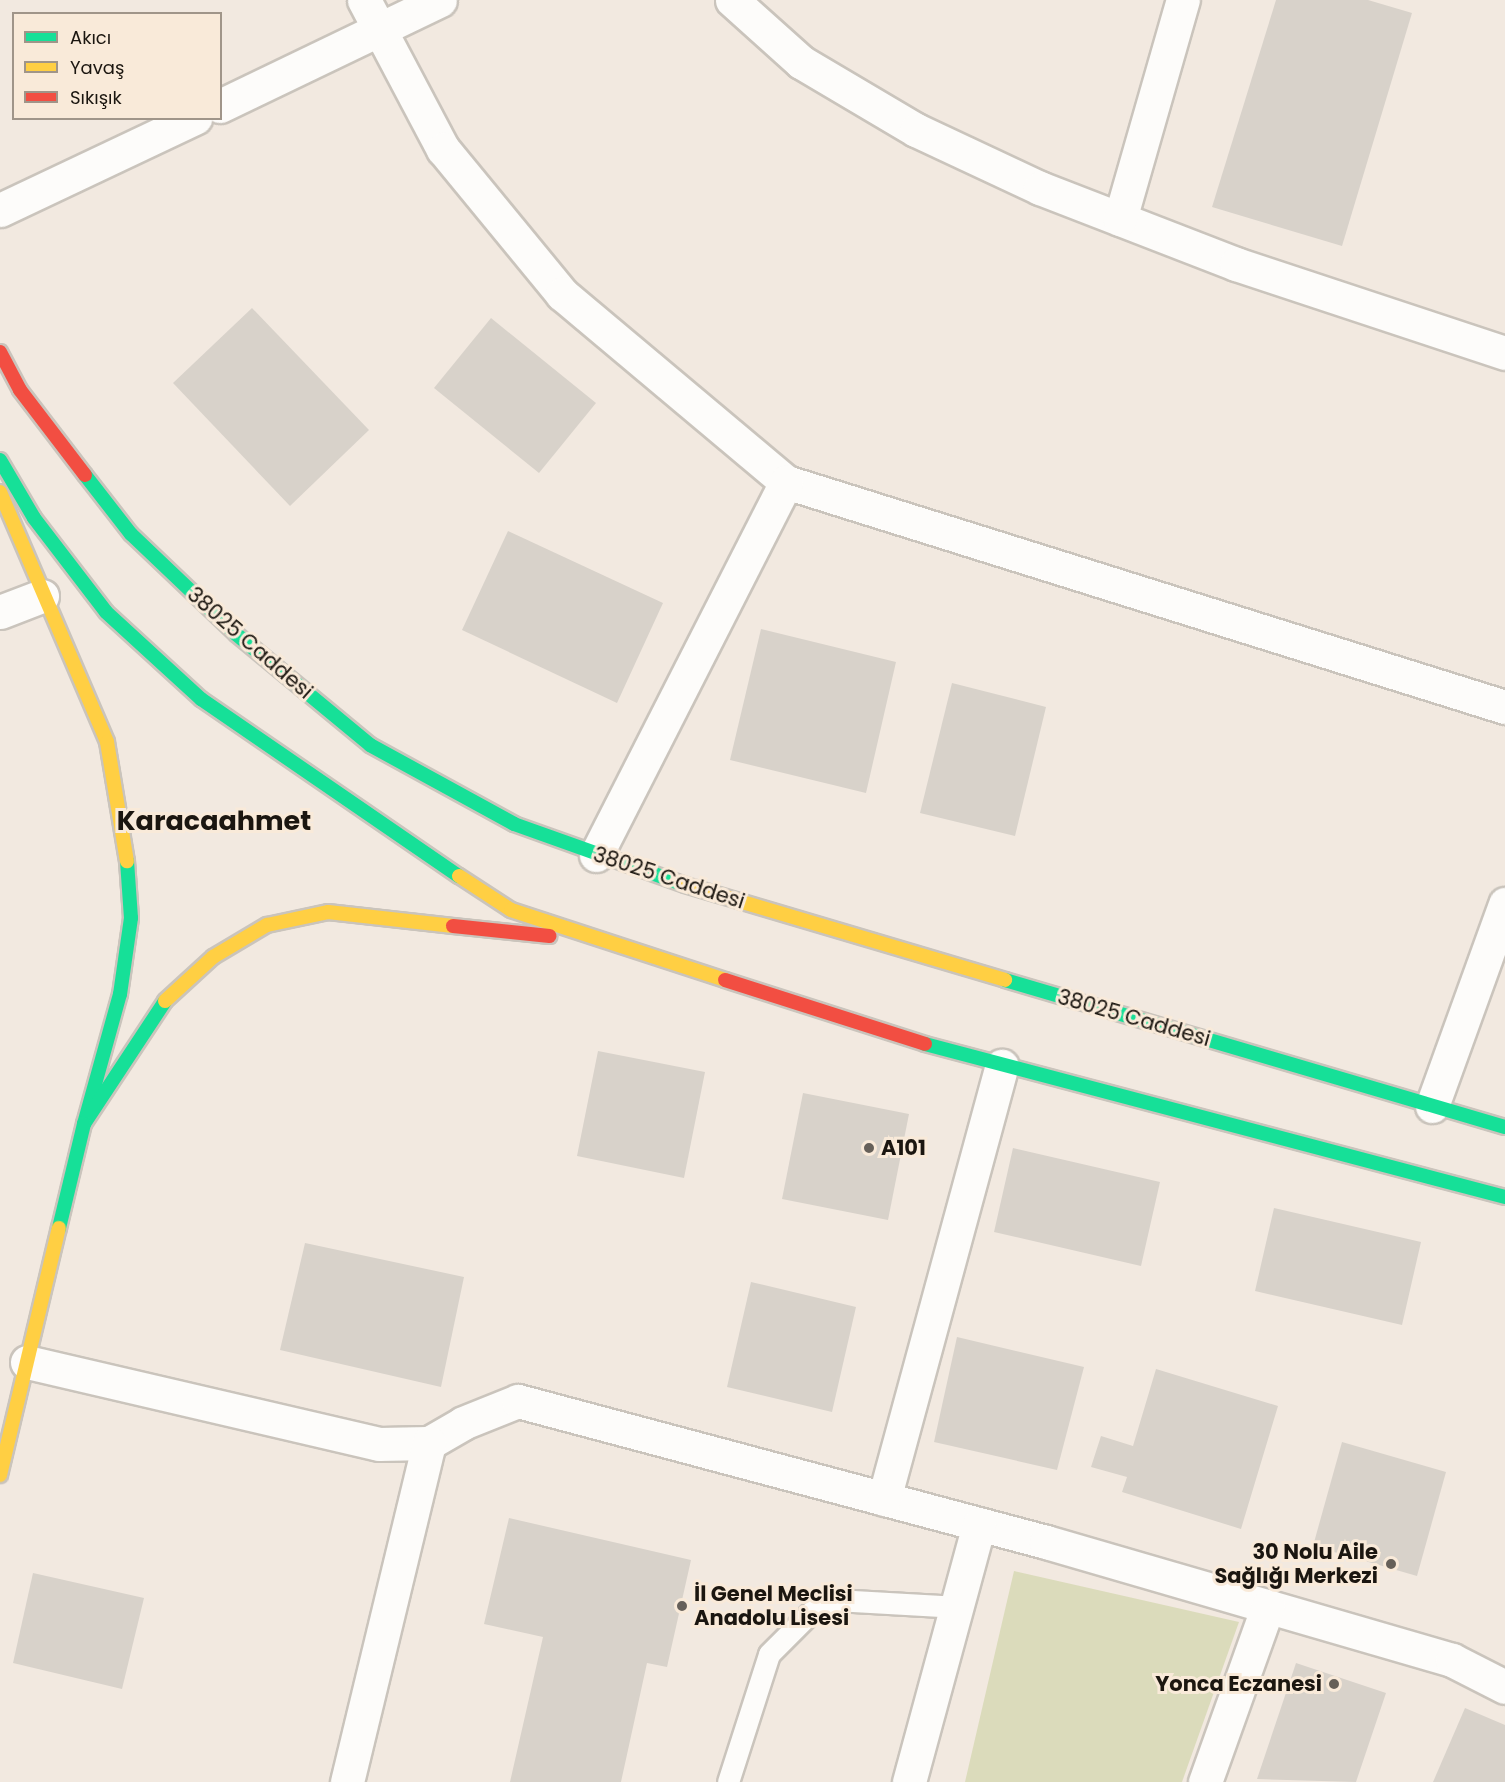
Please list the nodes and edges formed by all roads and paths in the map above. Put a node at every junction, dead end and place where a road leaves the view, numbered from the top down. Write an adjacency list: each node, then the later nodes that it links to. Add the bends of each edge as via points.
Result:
1 (364, 0): 5 (street)
2 (440, 0): 5 (street)
3 (732, 0): 9 (street, via 801,62 916,130 1040,188)
4 (1183, 0): 9 (street)
5 (381, 31): 6 (street); 13 (street, via 442,149 562,294)
6 (222, 105)
7 (191, 120): 8 (street)
8 (0, 210)
9 (1120, 219): 11 (street, via 1236,264)
10 (0, 352): 18 (main road, 38025 Caddesi, via 20,390 131,534 236,634 370,745 514,824)
11 (1505, 352)
12 (0, 460): 20 (main road, via 34,518 106,612 201,699 330,791 511,910)
13 (786, 482): 17 (street); 18 (street)
14 (0, 492): 15 (main road)
15 (42, 596): 16 (street); 23 (main road, via 107,742 125,836 131,918 120,994)
16 (0, 612)
17 (1505, 707)
18 (596, 855): 22 (main road, 38025 Caddesi, via 657,877)
19 (1505, 904): 22 (street)
20 (609, 942): 21 (main road); 23 (main road, via 328,912 267,924 213,957 158,1007)
21 (1002, 1066): 25 (main road); 29 (street)
22 (1432, 1106): 24 (main road, 38025 Caddesi)
23 (84, 1124): 26 (main road)
24 (1505, 1127)
25 (1505, 1197)
26 (27, 1362): 27 (street, via 379,1444); 28 (main road)
27 (429, 1443): 29 (street, via 463,1423 518,1401); 34 (street)
28 (1, 1462)
29 (884, 1498): 30 (street)
30 (979, 1524): 31 (street); 32 (street)
31 (1268, 1606): 33 (street, via 1452,1660); 37 (street)
32 (957, 1607): 35 (lane, via 837,1600 812,1611 769,1654); 36 (street)
33 (1505, 1687)
34 (347, 1782)
35 (728, 1782)
36 (909, 1782)
37 (1205, 1782)

